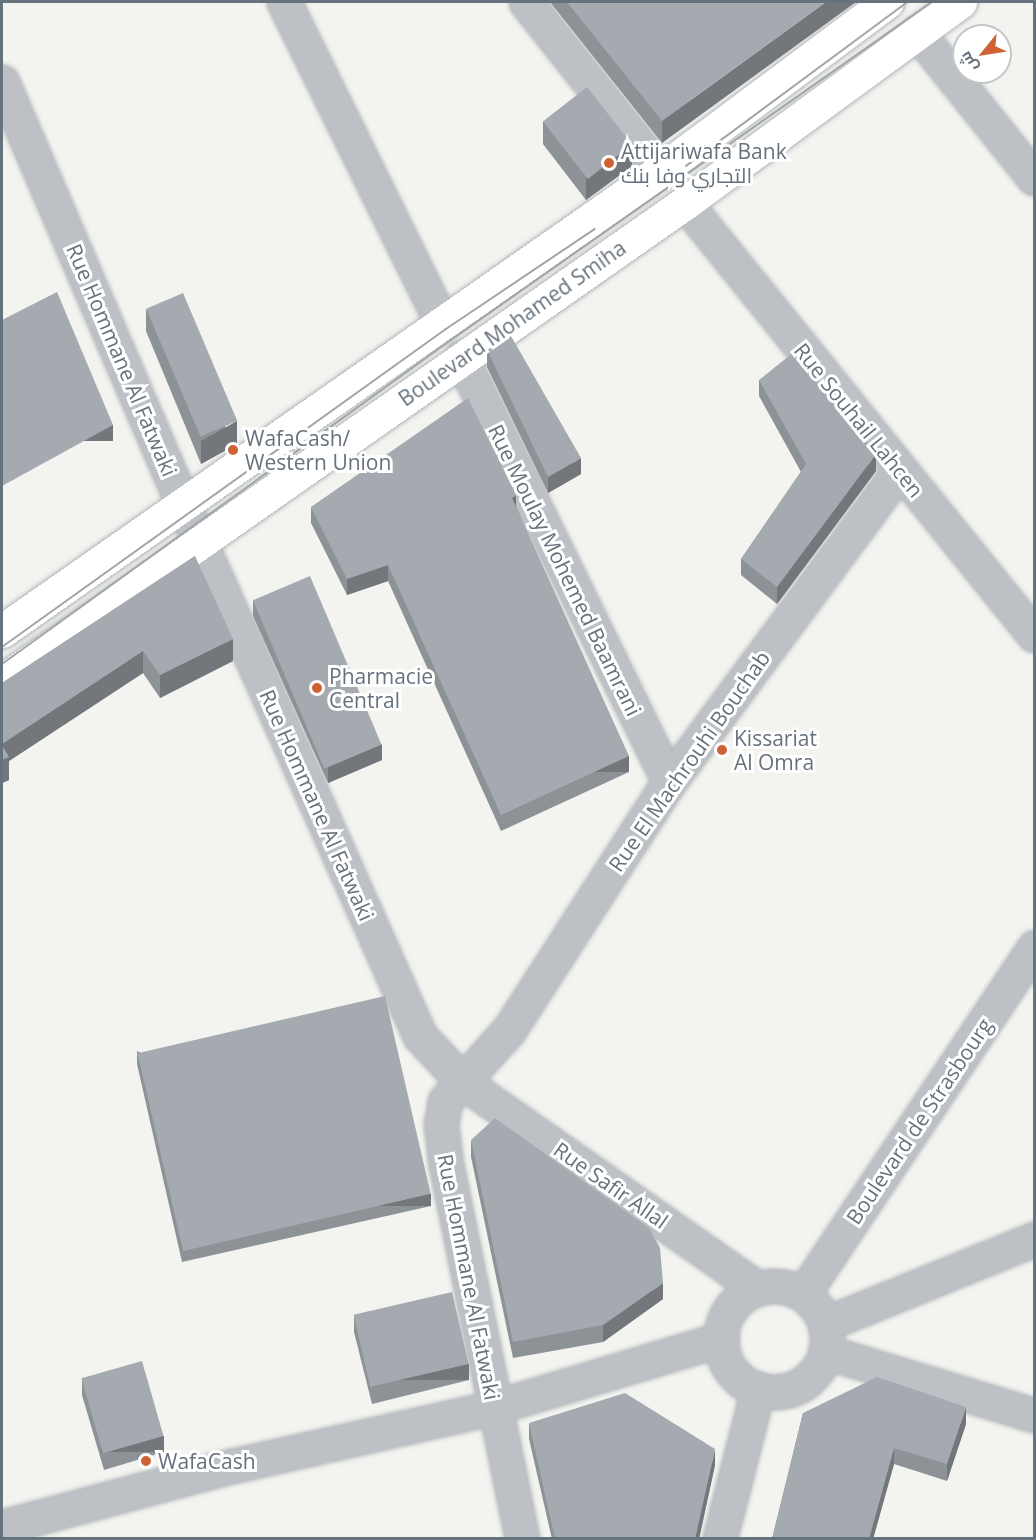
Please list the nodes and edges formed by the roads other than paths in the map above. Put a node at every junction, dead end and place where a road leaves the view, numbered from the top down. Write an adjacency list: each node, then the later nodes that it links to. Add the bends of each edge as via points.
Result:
1 (284, 2): 10 (street)
2 (526, 2): 7 (street)
3 (887, 2): 7 (street, Boulevard Mohamed Smiha)
4 (960, 2): 5 (street, Boulevard Mohamed Smiha)
5 (917, 32): 8 (street); 9 (street, Boulevard Mohamed Smiha)
6 (2, 82): 13 (street, Rue Hommane Al Fatwaki)
7 (660, 171): 10 (street, Boulevard Mohamed Smiha)
8 (1035, 178)
9 (685, 203): 11 (street, Boulevard Mohamed Smiha); 12 (street, Rue Souhail Lahcen)
10 (441, 321): 13 (street, Boulevard Mohamed Smiha)
11 (462, 357): 14 (street, Boulevard Mohamed Smiha); 18 (street, Rue Moulay Mohemed Baamrani)
12 (899, 471): 16 (street, Rue Souhail Lahcen); 18 (street, Rue El Machrouhi Bouchab)
13 (183, 504): 14 (street, Rue Hommane Al Fatwaki); 15 (street, Boulevard Mohamed Smiha)
14 (200, 542): 17 (street, Boulevard Mohamed Smiha); 20 (street, Rue Hommane Al Fatwaki, via 420,1036)
15 (2, 631)
16 (1035, 634)
17 (2, 681)
18 (669, 782): 20 (street, Rue El Machrouhi Bouchab, via 509,1030)
19 (1035, 947): 23 (street, Boulevard de Strasbourg)
20 (464, 1083): 22 (street, Rue Safir Allal); 27 (street, Rue Hommane Al Fatwaki, via 444,1101 441,1124)
21 (1035, 1239): 24 (street)
22 (757, 1288): 23 (street, via 785,1287); 25 (street, via 729,1312)
23 (803, 1294): 24 (street, via 817,1307)
24 (825, 1338): 26 (street, via 818,1369 795,1388 777,1392); 28 (street)
25 (722, 1339): 26 (street, via 729,1366); 27 (street)
26 (758, 1389): 31 (street)
27 (495, 1407): 29 (street, via 232,1466); 30 (street, Rue Hommane Al Fatwaki)
28 (1035, 1415)
29 (2, 1527)
30 (522, 1539)
31 (720, 1539)

